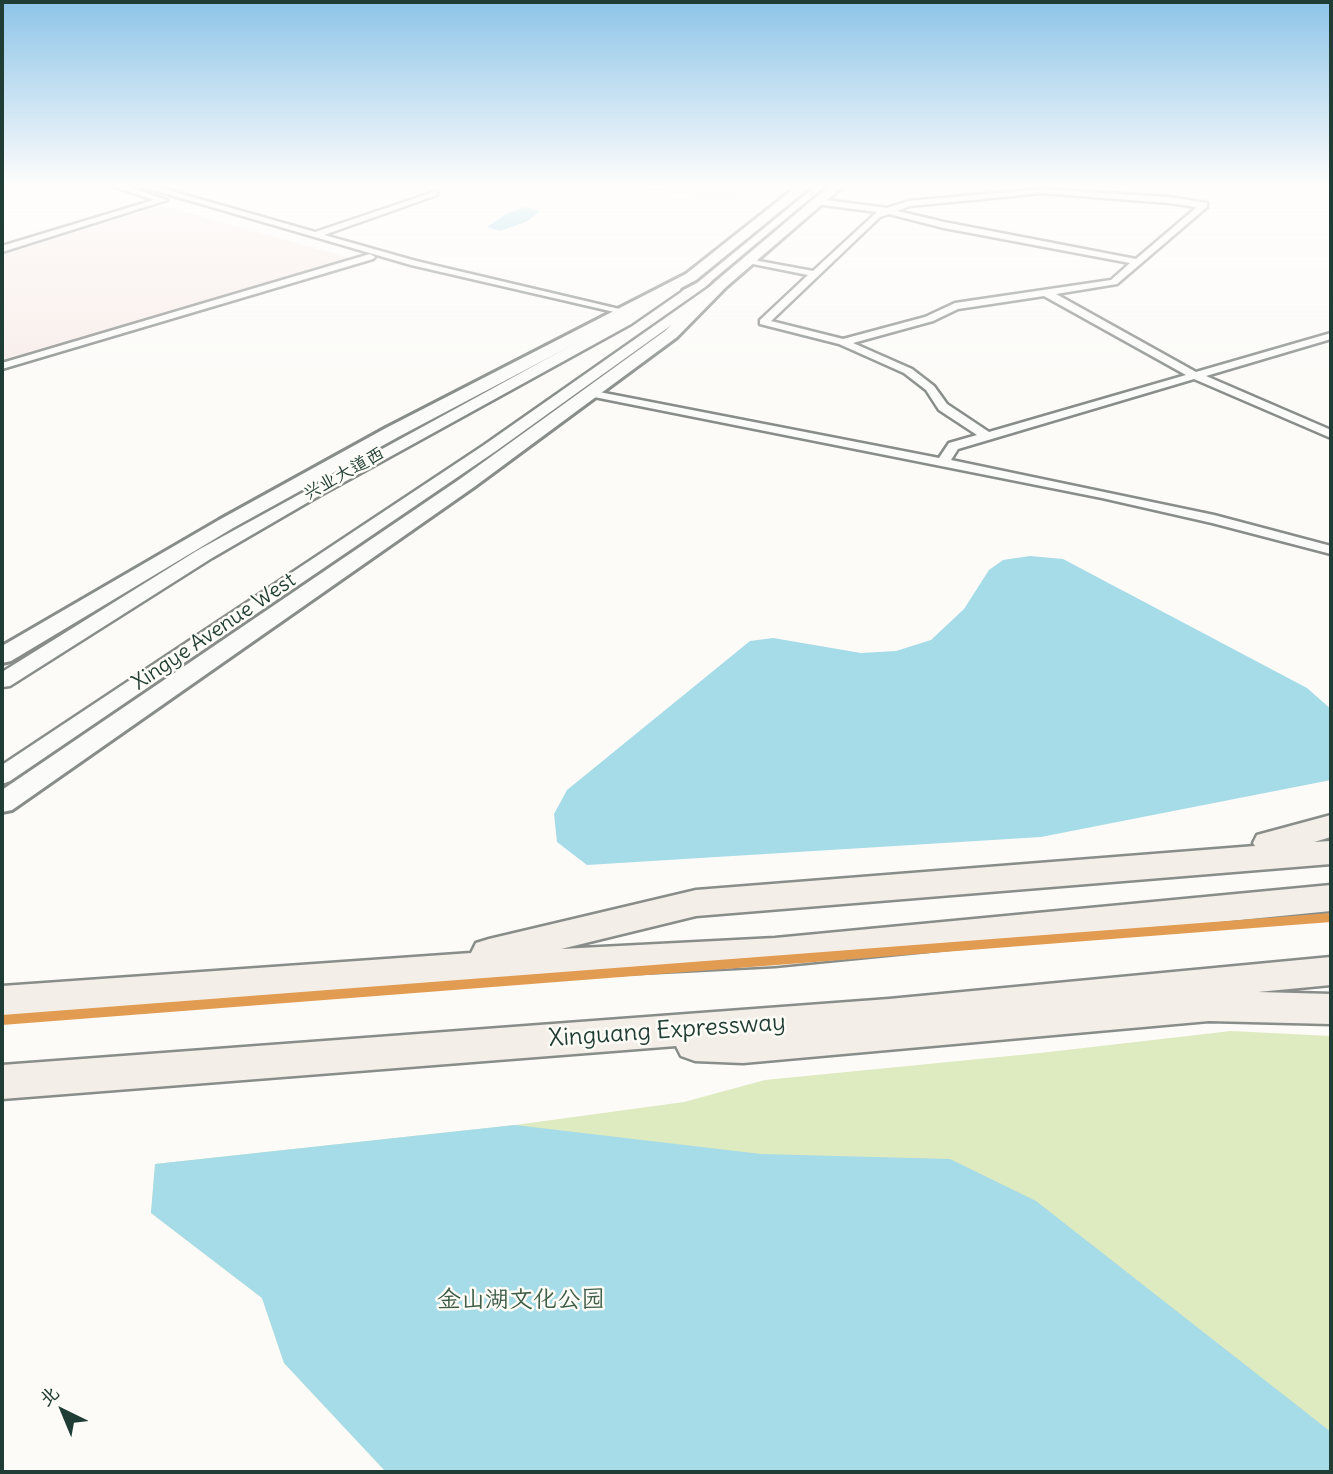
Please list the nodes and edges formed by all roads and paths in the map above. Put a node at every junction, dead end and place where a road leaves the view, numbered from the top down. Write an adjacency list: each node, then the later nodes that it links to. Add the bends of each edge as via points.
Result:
1 (366, 256): 8 (street)
2 (389, 256): 9 (street)
3 (718, 256): 13 (main road)
4 (754, 256): 10 (main road)
5 (835, 256): 12 (street)
6 (1106, 256): 11 (street)
7 (1146, 256): 11 (street)
8 (370, 257): 9 (street); 21 (street)
9 (400, 259): 18 (street)
10 (748, 261): 12 (street); 14 (main road)
11 (1139, 262): 15 (street, via 1114,282)
12 (816, 274): 20 (street, via 764,322)
13 (691, 277): 16 (street, 兴业大道西); 18 (main road)
14 (721, 284): 17 (street); 23 (main road, via 671,334)
15 (1048, 294): 20 (street, via 955,306 929,319); 22 (street)
16 (655, 301): 17 (street); 29 (street, 兴业大道西, via 205,554)
17 (686, 308): 30 (street, Xingye Avenue West, via 427,490)
18 (623, 311): 28 (main road, via 166,557)
19 (1331, 337): 22 (street)
20 (844, 342): 25 (street, via 908,370 930,388 943,408)
21 (2, 366)
22 (1196, 376): 24 (street); 25 (street)
23 (589, 393): 26 (street); 31 (main road, via 456,491)
24 (1331, 435)
25 (987, 436): 26 (street, via 953,446)
26 (943, 463): 27 (street, via 1214,519)
27 (1331, 550)
28 (2, 656)
29 (2, 681)
30 (2, 776)
31 (2, 803)
32 (1331, 826): 34 (highway)
33 (1331, 852): 34 (highway)
34 (1180, 863): 36 (highway, via 696,903)
35 (1331, 898): 36 (highway, via 775,952)
36 (421, 970): 38 (highway)
37 (1331, 971): 40 (highway, Xinguang Expressway, via 889,1014)
38 (2, 1002)
39 (1331, 1009): 40 (highway, via 1209,1006 743,1047)
40 (561, 1039): 41 (highway, Xinguang Expressway)
41 (2, 1082)

